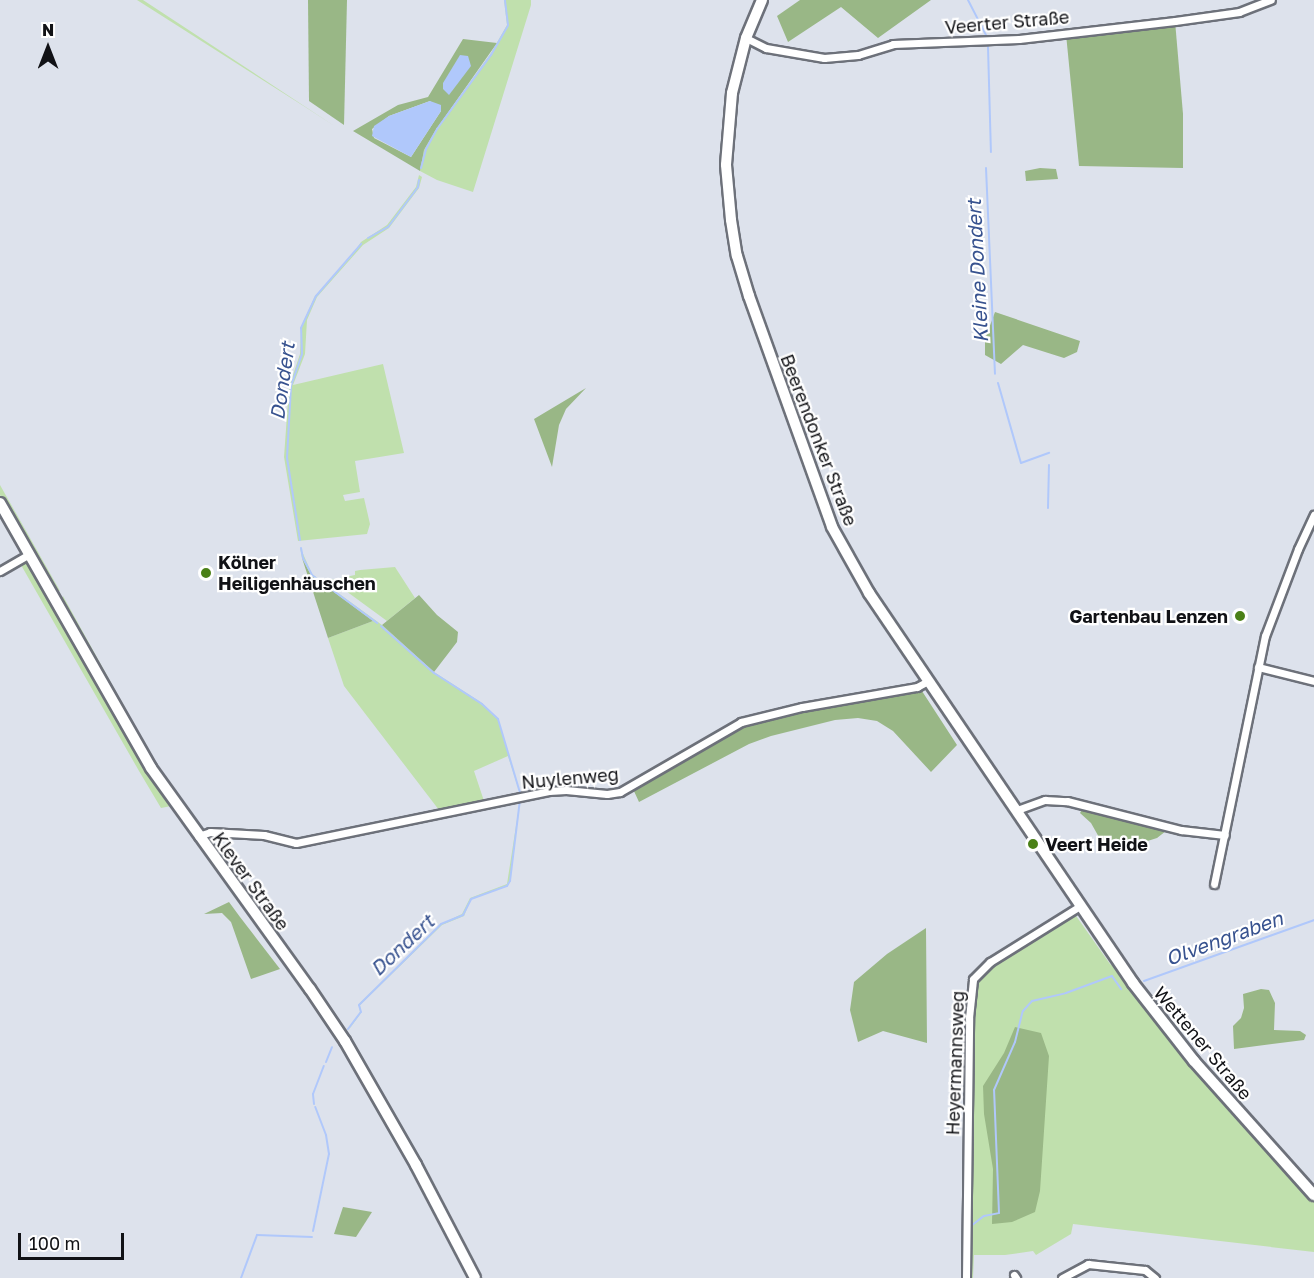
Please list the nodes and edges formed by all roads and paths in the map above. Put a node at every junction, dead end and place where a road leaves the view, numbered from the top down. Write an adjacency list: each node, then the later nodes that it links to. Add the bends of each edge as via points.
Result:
1 (762, 0): 3 (street)
2 (1271, 0): 3 (street, Veerter Straße, via 1239,12 1186,19 1019,39 893,44 858,55 824,58 766,48)
3 (746, 38): 9 (street, Beerendonker Straße, via 732,93 727,138 728,190 737,256 817,490 850,561)
4 (0, 503): 6 (street, Klever Straße)
5 (1314, 514): 8 (street, via 1275,606)
6 (30, 554): 7 (street); 13 (street, Klever Straße, via 152,768)
7 (0, 571)
8 (1258, 667): 10 (street); 12 (street)
9 (928, 681): 11 (street, Beerendonker Straße); 13 (street, Nuylenweg, via 917,687 741,722 620,792 549,791 296,843 264,835 210,832)
10 (1314, 681)
11 (1017, 810): 12 (street, via 1045,800 1067,801 1181,830); 14 (street, Beerendonker Straße)
12 (1226, 835): 15 (street)
13 (198, 836): 18 (street, Klever Straße, via 345,1041)
14 (1038, 844): 16 (street, Wettener Straße)
15 (1214, 884)
16 (1080, 906): 17 (street, Wettener Straße, via 1194,1061); 19 (street, Heyermannsweg, via 990,962 973,980 969,1018)
17 (1314, 1195)
18 (475, 1278)
19 (966, 1278)
20 (1062, 1278): 21 (street, via 1088,1264 1145,1270)
21 (1155, 1278)

